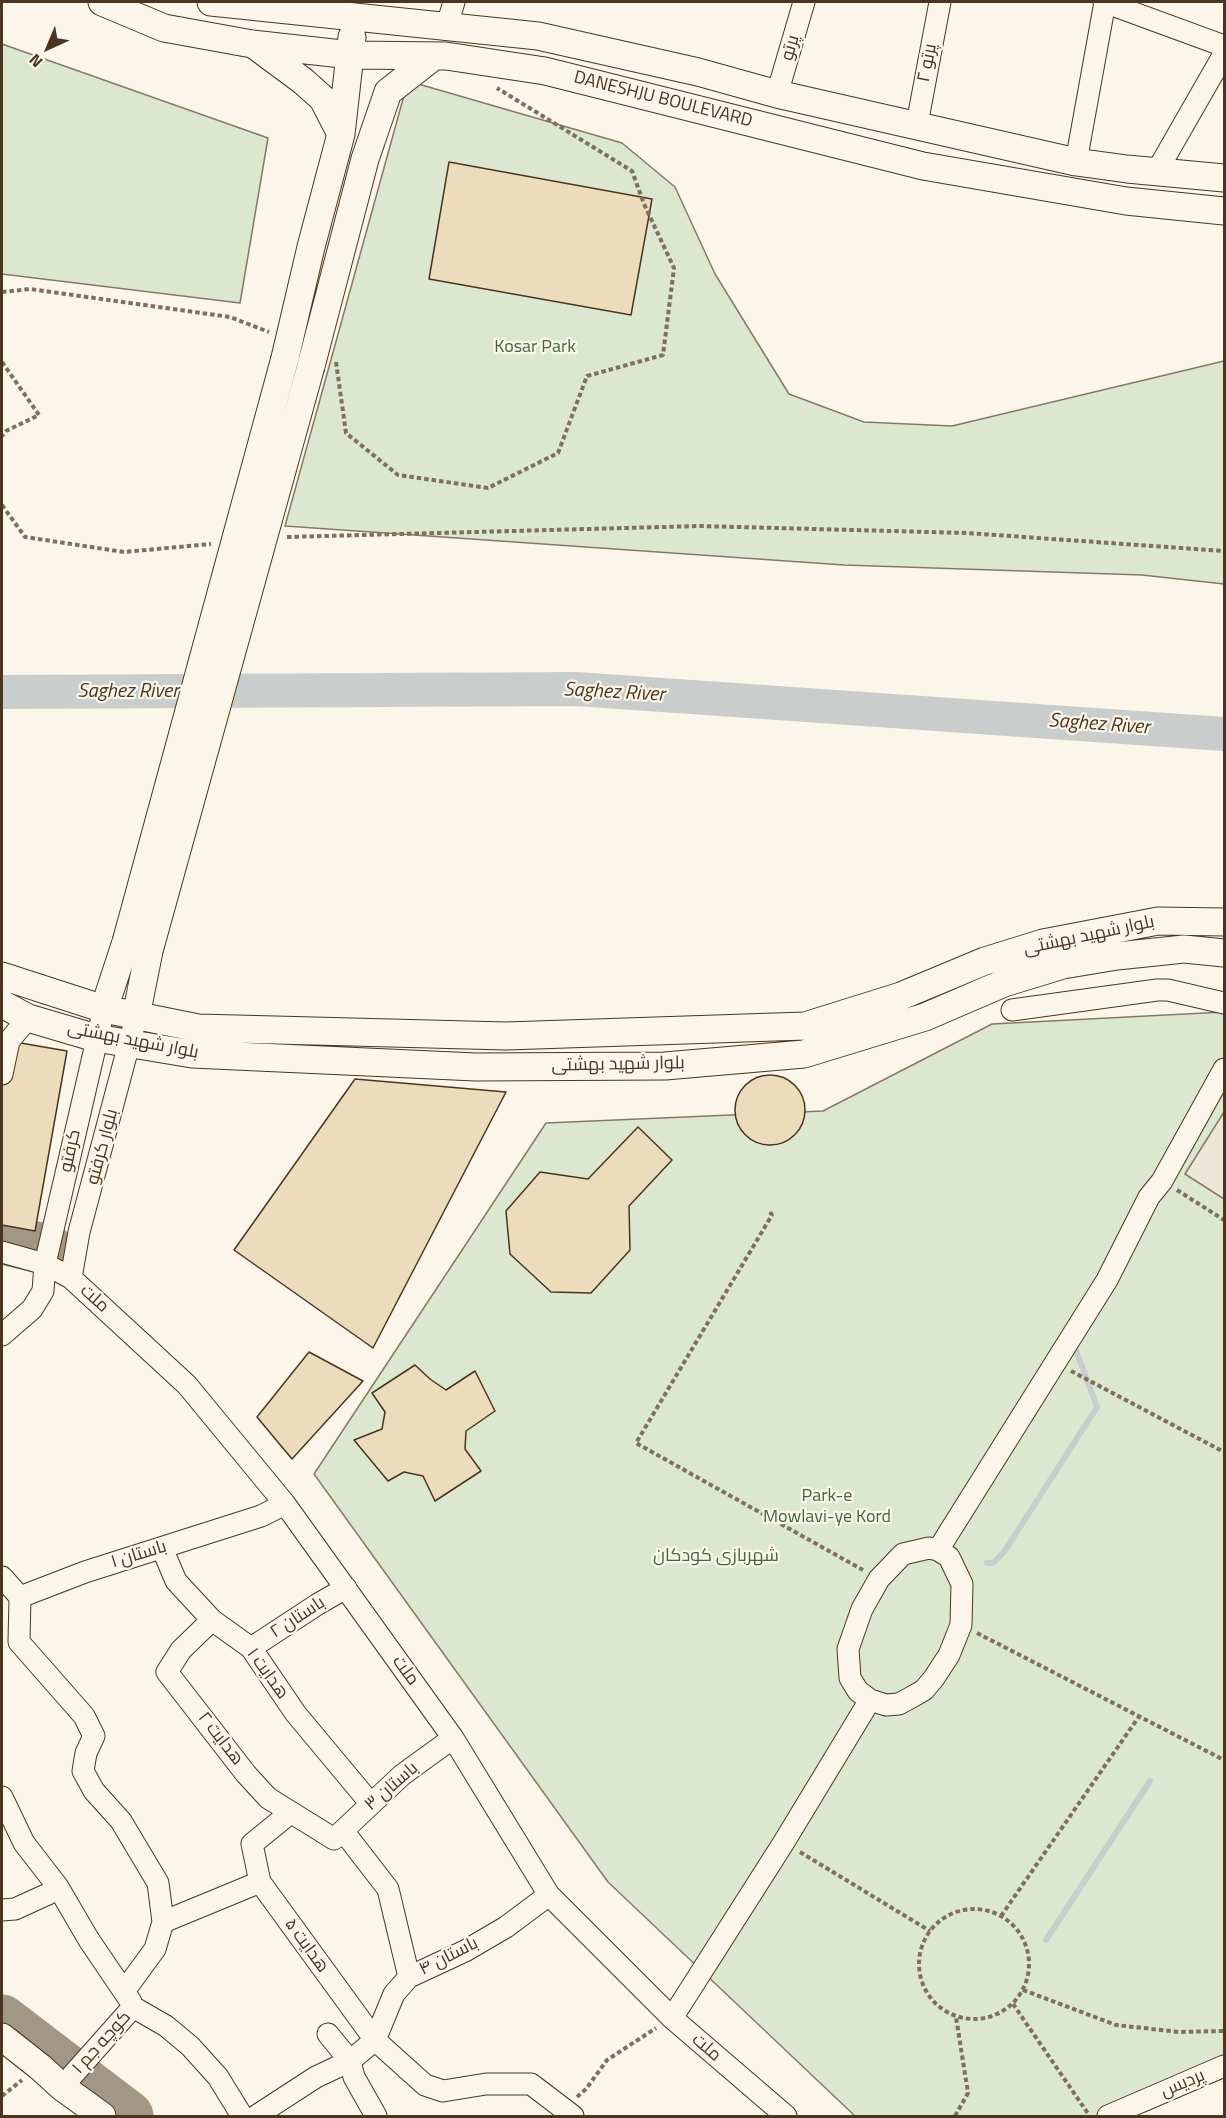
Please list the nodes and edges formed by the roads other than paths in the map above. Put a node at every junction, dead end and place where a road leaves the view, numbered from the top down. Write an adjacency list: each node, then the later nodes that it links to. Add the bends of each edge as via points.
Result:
1 (102, 2): 8 (main road, DANESHJU BOULEVARD, via 164,28)
2 (211, 2): 7 (main road, DANESHJU BOULEVARD)
3 (804, 2): 13 (street, پرتو)
4 (940, 2): 14 (street, پرتو ۲)
5 (1105, 2): 9 (street); 16 (street)
6 (447, 10): 7 (main road, DANESHJU BOULEVARD); 13 (main road, DANESHJU BOULEVARD)
7 (353, 18): 11 (main road)
8 (252, 44): 11 (main road, DANESHJU BOULEVARD); 15 (main road, via 323,99)
9 (1224, 46)
10 (1224, 54): 18 (street)
11 (351, 55): 12 (main road, DANESHJU BOULEVARD); 15 (main road)
12 (434, 56): 20 (main road, DANESHJU BOULEVARD, via 545,71 923,166); 23 (main road, bridge, via 388,92 365,159 323,362)
13 (777, 94): 14 (main road, DANESHJU BOULEVARD)
14 (917, 124): 16 (main road, DANESHJU BOULEVARD)
15 (341, 134): 23 (main road, bridge)
16 (1076, 162): 17 (main road, DANESHJU BOULEVARD)
17 (1127, 170): 18 (main road, DANESHJU BOULEVARD); 20 (main road)
18 (1157, 171): 19 (main road, DANESHJU BOULEVARD)
19 (1224, 178)
20 (1126, 201): 21 (main road, DANESHJU BOULEVARD)
21 (1224, 212)
22 (1224, 922): 30 (main road, بلوار شهید بهشتی, via 1158,921 1043,943 985,961 901,996 805,1026 506,1036 198,1028)
23 (138, 946): 28 (main road); 30 (main road)
24 (1224, 953): 33 (main road, بلوار شهید بهشتی, via 1184,949 1063,965 1004,983 925,1017 804,1054 665,1066 476,1067 192,1054)
25 (2, 976): 28 (main road, بلوار شهید بهشتی)
26 (1224, 1003): 29 (street, via 1168,990)
27 (2, 1004): 31 (main road, بلوار شهید بهشتی)
28 (104, 1009): 30 (main road, بلوار شهید بهشتی); 32 (street, کرفتو)
29 (1012, 1010)
30 (136, 1016): 33 (street, بلوار کرفتو)
31 (28, 1018): 32 (main road, بلوار شهید بهشتی); 35 (street, via 9,1041)
32 (96, 1038): 33 (main road, بلوار شهید بهشتی); 37 (street, کرفتو)
33 (130, 1044): 38 (street, بلوار کرفتو)
34 (1224, 1069): 42 (street, via 1162,1181 1149,1197 1107,1280)
35 (2, 1074)
36 (2, 1252): 37 (street, ملت)
37 (45, 1264): 38 (street, ملت); 39 (street, کرفتو, via 43,1291 32,1309)
38 (70, 1278): 40 (street, ملت, via 188,1385)
39 (2, 1335)
40 (285, 1504): 41 (street, باستان ۱, via 261,1516); 44 (street, ملت)
41 (162, 1548): 45 (street, باستان ۱); 46 (street, هدایت ۱, via 176,1581)
42 (938, 1550): 48 (street, via 903,1554 879,1579 861,1609 848,1649 850,1678); 48 (street, via 949,1557 962,1584 960,1624 949,1655 924,1690 899,1704)
43 (2, 1577): 45 (street)
44 (346, 1588): 47 (street, باستان ۲); 49 (street, ملت)
45 (20, 1597): 58 (street, via 19,1642 84,1716 94,1736 83,1771 94,1791 121,1821 158,1883)
46 (212, 1620): 47 (street, هدایت ۱); 52 (street, هدایت ۲, via 181,1650 167,1672 246,1774 268,1798)
47 (251, 1648): 51 (street, هدایت ۱, via 296,1714)
48 (870, 1700): 61 (street)
49 (453, 1738): 51 (street, باستان ۳, via 402,1775); 56 (street, ملت)
50 (2, 1797): 55 (street, via 24,1843)
51 (371, 1804): 53 (street, باستان ۳)
52 (290, 1813): 53 (street, هدایت ۲); 54 (street, هدایت ۵, via 252,1844)
53 (339, 1835): 59 (street, via 387,1889)
54 (260, 1882): 58 (street); 64 (street, هدایت ۵)
55 (58, 1887): 57 (street, via 15,1909); 60 (street)
56 (549, 1894): 59 (street, باستان ۴, via 481,1942); 61 (street, ملت)
57 (2, 1910)
58 (163, 1922): 60 (street, via 155,1949)
59 (409, 1977): 64 (street, باستان ۴, via 394,1994)
60 (129, 1999): 67 (street, ۱ کوچه جم); 70 (street, ۱ کوچه جم, via 190,2046 218,2077)
61 (672, 2018): 73 (street, ملت)
62 (328, 2034): 65 (street)
63 (2, 2037): 67 (main road)
64 (375, 2040): 65 (street); 68 (street, هدایت ۵, via 425,2085 443,2091 486,2084 531,2084)
65 (350, 2061): 71 (street, via 316,2077); 72 (street, via 354,2077)
66 (1224, 2066): 74 (street, پردیس)
67 (62, 2088): 69 (main road)
68 (568, 2113)
69 (102, 2116)
70 (242, 2116)
71 (256, 2116)
72 (376, 2116)
73 (786, 2116)
74 (1108, 2116)

